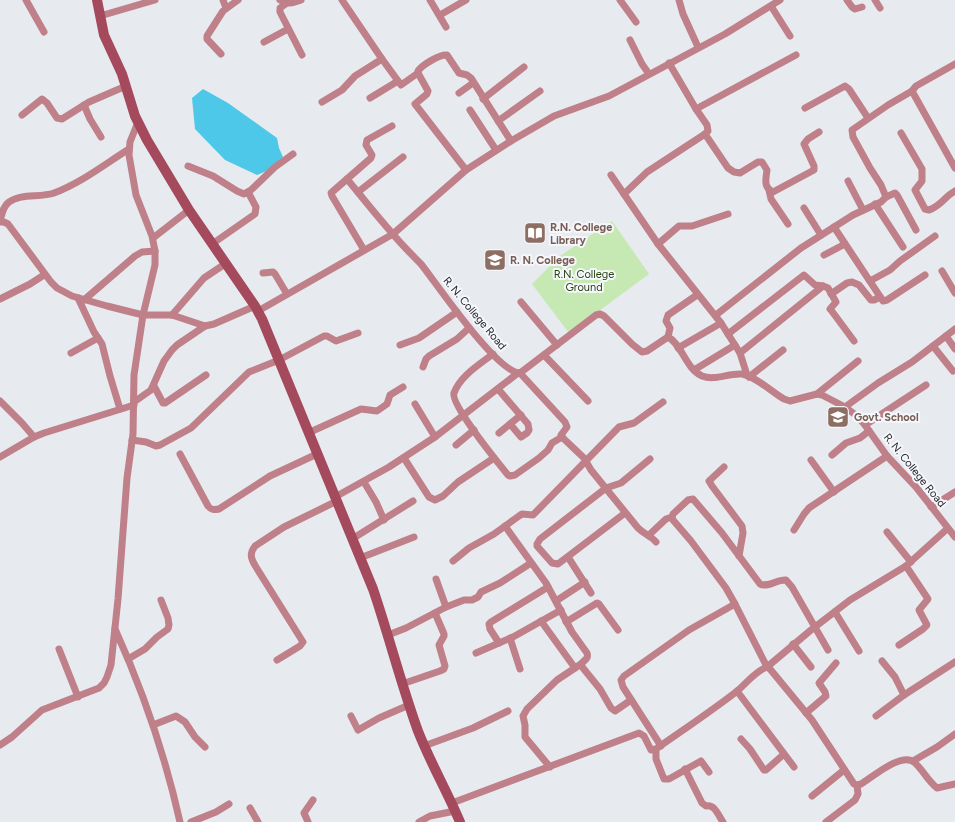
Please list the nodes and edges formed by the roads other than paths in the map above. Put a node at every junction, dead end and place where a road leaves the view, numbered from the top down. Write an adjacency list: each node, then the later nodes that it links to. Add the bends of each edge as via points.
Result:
1 (26, 0): 26 (street)
2 (97, 0): 21 (main road)
3 (155, 0): 15 (street)
4 (223, 0): 19 (street)
5 (238, 0): 19 (street)
6 (301, 0): 16 (street)
7 (342, 0): 34 (street)
8 (430, 0): 22 (street)
9 (466, 0): 22 (street)
10 (620, 0): 23 (street)
11 (679, 0): 30 (street)
12 (780, 0): 17 (street)
13 (847, 0): 18 (street, via 855,9)
14 (875, 0): 20 (street)
15 (141, 2): 21 (street)
16 (283, 2): 25 (street, via 280,10)
17 (771, 6): 27 (street); 30 (street)
18 (862, 7)
19 (226, 8): 31 (street, via 207,36)
20 (880, 8)
21 (100, 16): 42 (main road, via 104,36)
22 (440, 16): 24 (street)
23 (636, 22)
24 (446, 27)
25 (288, 29): 29 (street); 32 (street)
26 (44, 32)
27 (790, 36)
28 (630, 40): 39 (street)
29 (264, 42)
30 (698, 47): 35 (street)
31 (221, 54)
32 (302, 55)
33 (796, 55): 51 (street)
34 (382, 60): 40 (street); 48 (street, via 355,76 342,90)
35 (669, 63): 39 (street); 51 (street)
36 (955, 64): 44 (street, via 916,86)
37 (524, 67): 47 (street)
38 (418, 73): 40 (street, via 401,85); 41 (street, via 421,67 444,54 449,57 459,73 470,77); 69 (street, via 428,91 415,104)
39 (649, 74): 62 (street, via 609,96 554,116)
40 (398, 81): 46 (street)
41 (473, 83): 45 (street); 47 (street)
42 (126, 86): 49 (street); 56 (main road)
43 (540, 91): 55 (street)
44 (912, 91): 54 (street); 68 (street)
45 (459, 93)
46 (370, 98)
47 (484, 99): 55 (street)
48 (322, 102)
49 (84, 105): 53 (street, via 59,120 42,99); 61 (street)
50 (805, 108): 54 (street, via 845,86)
51 (696, 109): 60 (street, via 708,128)
52 (470, 110): 64 (street)
53 (22, 115)
54 (868, 118): 78 (street, via 855,127 852,134)
55 (498, 121): 62 (street)
56 (138, 122): 63 (street); 81 (main road)
57 (392, 126): 71 (street, via 367,140 366,145 372,155 371,158)
58 (819, 132): 73 (street, via 804,144 814,170 773,192)
59 (901, 133): 74 (street, via 922,170 922,181 915,190 925,209 940,204)
60 (705, 134): 73 (street, via 728,168 734,172 740,173 762,162 766,168 765,181); 77 (street, via 647,172)
61 (101, 136)
62 (511, 141): 64 (street)
63 (129, 149): 84 (street, via 58,192 10,201 3,209); 91 (street, via 136,195)
64 (496, 150): 69 (street)
65 (293, 154): 75 (street)
66 (403, 157): 76 (street)
67 (188, 166): 75 (street, via 213,176 244,194)
68 (955, 168)
69 (466, 170): 88 (street)
70 (611, 175): 77 (street)
71 (347, 179): 76 (street, R. N. College Road); 96 (street, via 331,193)
72 (848, 181): 82 (street)
73 (769, 190): 85 (street, via 771,199)
74 (955, 191)
75 (248, 192): 92 (street, via 256,207 255,214)
76 (358, 192): 88 (street, R. N. College Road)
77 (624, 194): 93 (street)
78 (886, 197): 79 (street); 87 (street, via 897,195)
79 (875, 204): 82 (street); 95 (street)
80 (804, 208): 89 (street)
81 (189, 210): 91 (street); 92 (main road)
82 (863, 210): 86 (street)
83 (728, 214): 93 (street, via 692,226 679,226)
84 (0, 221): 102 (street, via 8,224)
85 (788, 224)
86 (834, 227): 89 (street); 94 (street)
87 (916, 230)
88 (393, 234): 96 (street); 115 (street, R. N. College Road, via 422,266)
89 (821, 235): 118 (street)
90 (935, 236): 104 (street, via 890,270)
91 (153, 238): 97 (street)
92 (212, 244): 99 (main road)
93 (658, 244): 109 (street)
94 (845, 244): 98 (street); 104 (street)
95 (903, 247)
96 (364, 250): 107 (street)
97 (155, 251): 112 (street, via 142,252 135,256); 116 (street, via 154,273)
98 (824, 255)
99 (225, 264): 114 (main road); 117 (street, via 204,278)
100 (942, 271): 106 (street)
101 (263, 273): 107 (street, via 276,274)
102 (44, 274): 111 (street, via 30,284); 112 (street, via 57,288)
103 (925, 275): 110 (street, via 885,302)
104 (870, 281): 110 (street)
105 (823, 286): 108 (street, via 828,288); 124 (street, via 815,285 807,276 802,275); 137 (street)
106 (955, 293)
107 (287, 294): 114 (street)
108 (831, 294): 110 (street, via 852,282 859,285 871,300); 128 (street, via 836,302 830,309)
109 (697, 295): 118 (street); 126 (street, via 668,315)
110 (880, 297)
111 (0, 298)
112 (81, 299): 116 (street); 127 (street)
113 (521, 302): 130 (street)
114 (256, 308): 120 (street); 140 (main road)
115 (457, 312): 121 (street, R. N. College Road); 129 (street, via 420,338)
116 (142, 315): 117 (street); 156 (street, via 134,375)
117 (172, 315): 120 (street)
118 (716, 315): 119 (street)
119 (721, 323): 124 (street); 133 (street)
120 (205, 326): 149 (street, via 172,350 164,361)
121 (469, 328): 138 (street, R. N. College Road); 142 (street, via 457,339 429,356)
122 (955, 330): 125 (street)
123 (358, 333): 140 (street, via 336,341 324,336)
124 (728, 334): 131 (street)
125 (946, 336): 132 (street); 134 (street)
126 (668, 337): 130 (street, via 642,352 608,318 600,314 591,318); 133 (street)
127 (98, 338): 136 (street); 159 (street, via 104,348)
128 (854, 341)
129 (400, 345)
130 (557, 345): 139 (street)
131 (735, 345): 137 (street); 143 (street)
132 (933, 346): 144 (street); 158 (street)
133 (678, 348): 143 (street)
134 (955, 349)
135 (783, 350): 147 (street)
136 (71, 353)
137 (740, 353): 147 (street)
138 (493, 354): 145 (street, R. N. College Road, via 510,369); 160 (street, via 469,373 453,394)
139 (544, 355): 145 (street); 154 (street)
140 (280, 360): 165 (main road); 170 (street, via 255,368 244,375 191,428 164,443 156,446)
141 (858, 361): 152 (street)
142 (423, 367)
143 (694, 370): 147 (street, via 701,375 714,378 740,374)
144 (953, 371)
145 (519, 373): 151 (street); 168 (street, R. N. College Road, via 565,422 567,426)
146 (206, 375): 149 (street, via 165,403)
147 (748, 376): 152 (street, via 790,401)
148 (926, 385): 163 (street)
149 (154, 386): 156 (street)
150 (403, 387): 165 (street, via 390,395 387,404 377,411 361,409)
151 (498, 389): 160 (street); 161 (street)
152 (817, 394): 158 (street, R. N. College Road)
153 (0, 400): 167 (street)
154 (588, 402)
155 (663, 402): 181 (street, via 634,422 619,427)
156 (134, 404): 159 (street); 170 (street)
157 (415, 404): 169 (street)
158 (845, 407): 163 (street, R. N. College Road)
159 (120, 409): 167 (street)
160 (464, 416): 164 (street); 169 (street)
161 (521, 416): 162 (street); 162 (street, via 530,427 528,433 521,437)
162 (510, 424): 166 (street)
163 (867, 428): 174 (street, via 860,438 846,443); 176 (street, R. N. College Road)
164 (474, 430): 171 (street); 178 (street)
165 (308, 433): 173 (main road)
166 (499, 433)
167 (34, 437): 175 (street)
168 (562, 437): 178 (street, via 552,443 539,458 513,476 508,475); 181 (street)
169 (435, 438): 177 (street)
170 (132, 440): 222 (street)
171 (456, 445)
172 (180, 454): 173 (street, via 211,510 219,509 270,476)
173 (317, 454): 187 (main road)
174 (832, 455)
175 (0, 456)
176 (887, 456): 185 (street); 189 (street, R. N. College Road)
177 (404, 458): 178 (street, via 429,497 435,500); 183 (street)
178 (494, 458)
179 (650, 459): 184 (street, via 621,483)
180 (811, 460): 185 (street)
181 (587, 461): 184 (street); 193 (street, via 533,515 522,514)
182 (724, 467): 202 (street, via 709,480 742,526)
183 (364, 482): 187 (street); 192 (street)
184 (606, 488): 190 (street); 203 (street, via 538,541 537,546 554,565)
185 (834, 492): 195 (street, via 806,511)
186 (955, 492): 189 (street)
187 (336, 499): 200 (main road); 234 (street, via 284,527 252,550 251,558 303,642)
188 (413, 501): 192 (street)
189 (931, 507): 194 (street, R. N. College Road)
190 (625, 513): 197 (street, via 642,532); 203 (street)
191 (672, 517): 197 (street, via 666,519); 202 (street, via 688,500 693,499); 214 (street)
192 (384, 520): 200 (street)
193 (504, 526): 205 (street); 206 (street)
194 (947, 529): 199 (street, R. N. College Road); 207 (street)
195 (794, 530)
196 (888, 532): 207 (street)
197 (649, 535): 201 (street)
198 (414, 536): 204 (street)
199 (955, 538)
200 (352, 539): 204 (main road)
201 (656, 542)
202 (739, 556): 221 (street, via 760,584 767,585 782,580 790,583)
203 (568, 557): 209 (street)
204 (360, 558): 224 (main road)
205 (453, 561)
206 (531, 563): 210 (street); 215 (street, via 481,592 478,597)
207 (908, 564): 217 (street); 228 (street, via 928,599 919,610 927,625)
208 (436, 579): 215 (street)
209 (585, 582): 211 (street); 213 (street)
210 (548, 587): 213 (street); 226 (street, via 489,624)
211 (591, 593)
212 (161, 600): 233 (street, via 168,618 168,629 145,649)
213 (556, 602): 216 (street)
214 (735, 604): 239 (street); 246 (street, via 689,630 624,676 621,683)
215 (446, 607): 218 (street)
216 (561, 610): 219 (street); 220 (street)
217 (835, 612): 221 (street); 231 (street)
218 (435, 613): 224 (street); 242 (street, via 444,634 439,645 444,669)
219 (541, 621): 225 (street); 238 (street)
220 (566, 622): 223 (street, via 597,603); 238 (street, via 588,653 586,659)
221 (814, 627): 227 (street); 230 (street)
222 (115, 628): 233 (street); 245 (street, via 110,672 98,688)
223 (618, 630)
224 (388, 635): 242 (main road)
225 (510, 638): 226 (street); 241 (street)
226 (499, 643): 232 (street)
227 (793, 644): 239 (street); 240 (street)
228 (899, 645)
229 (59, 649): 245 (street)
230 (828, 650)
231 (859, 651)
232 (476, 652)
233 (128, 659): 252 (street)
234 (278, 660)
235 (882, 661): 244 (street, via 895,677)
236 (836, 662): 249 (street, via 819,683 826,696)
237 (955, 662): 244 (street)
238 (578, 666): 246 (street, via 583,668 600,689 613,710 618,710); 261 (street, via 557,680 522,716 525,737)
239 (767, 667): 243 (street); 249 (street)
240 (811, 667)
241 (520, 669)
242 (402, 684): 247 (main road)
243 (737, 691): 258 (street); 259 (street)
244 (904, 695): 251 (street)
245 (78, 697): 255 (street, via 42,710)
246 (631, 700): 258 (street)
247 (409, 705): 250 (street, via 358,730); 256 (main road)
248 (508, 711): 256 (street, via 473,728)
249 (806, 713): 264 (street)
250 (351, 716)
251 (876, 716)
252 (153, 725): 257 (street, via 176,716 185,722); 273 (street)
253 (955, 734): 260 (street, via 937,748)
254 (741, 739): 259 (street, via 766,770)
255 (0, 745)
256 (424, 746): 271 (main road)
257 (205, 747)
258 (659, 748): 261 (street, via 651,750 644,736 639,733); 263 (street, via 656,759 664,779 669,779)
259 (784, 754): 262 (street)
260 (913, 761): 266 (street, via 937,788); 267 (street, via 897,761)
261 (550, 767): 271 (street)
262 (794, 767)
263 (685, 769): 265 (street, via 701,761); 279 (street, via 702,803 712,806)
264 (844, 770): 267 (street); 268 (street)
265 (708, 772)
266 (955, 784)
267 (857, 785): 280 (street, via 858,794 855,800)
268 (812, 796)
269 (312, 800): 276 (street, via 304,813)
270 (229, 804): 274 (street)
271 (454, 807): 277 (street); 278 (main road)
272 (250, 808): 275 (street)
273 (180, 822)
274 (191, 822)
275 (258, 822)
276 (308, 822)
277 (419, 822)
278 (460, 822)
279 (723, 822)
280 (826, 822)

